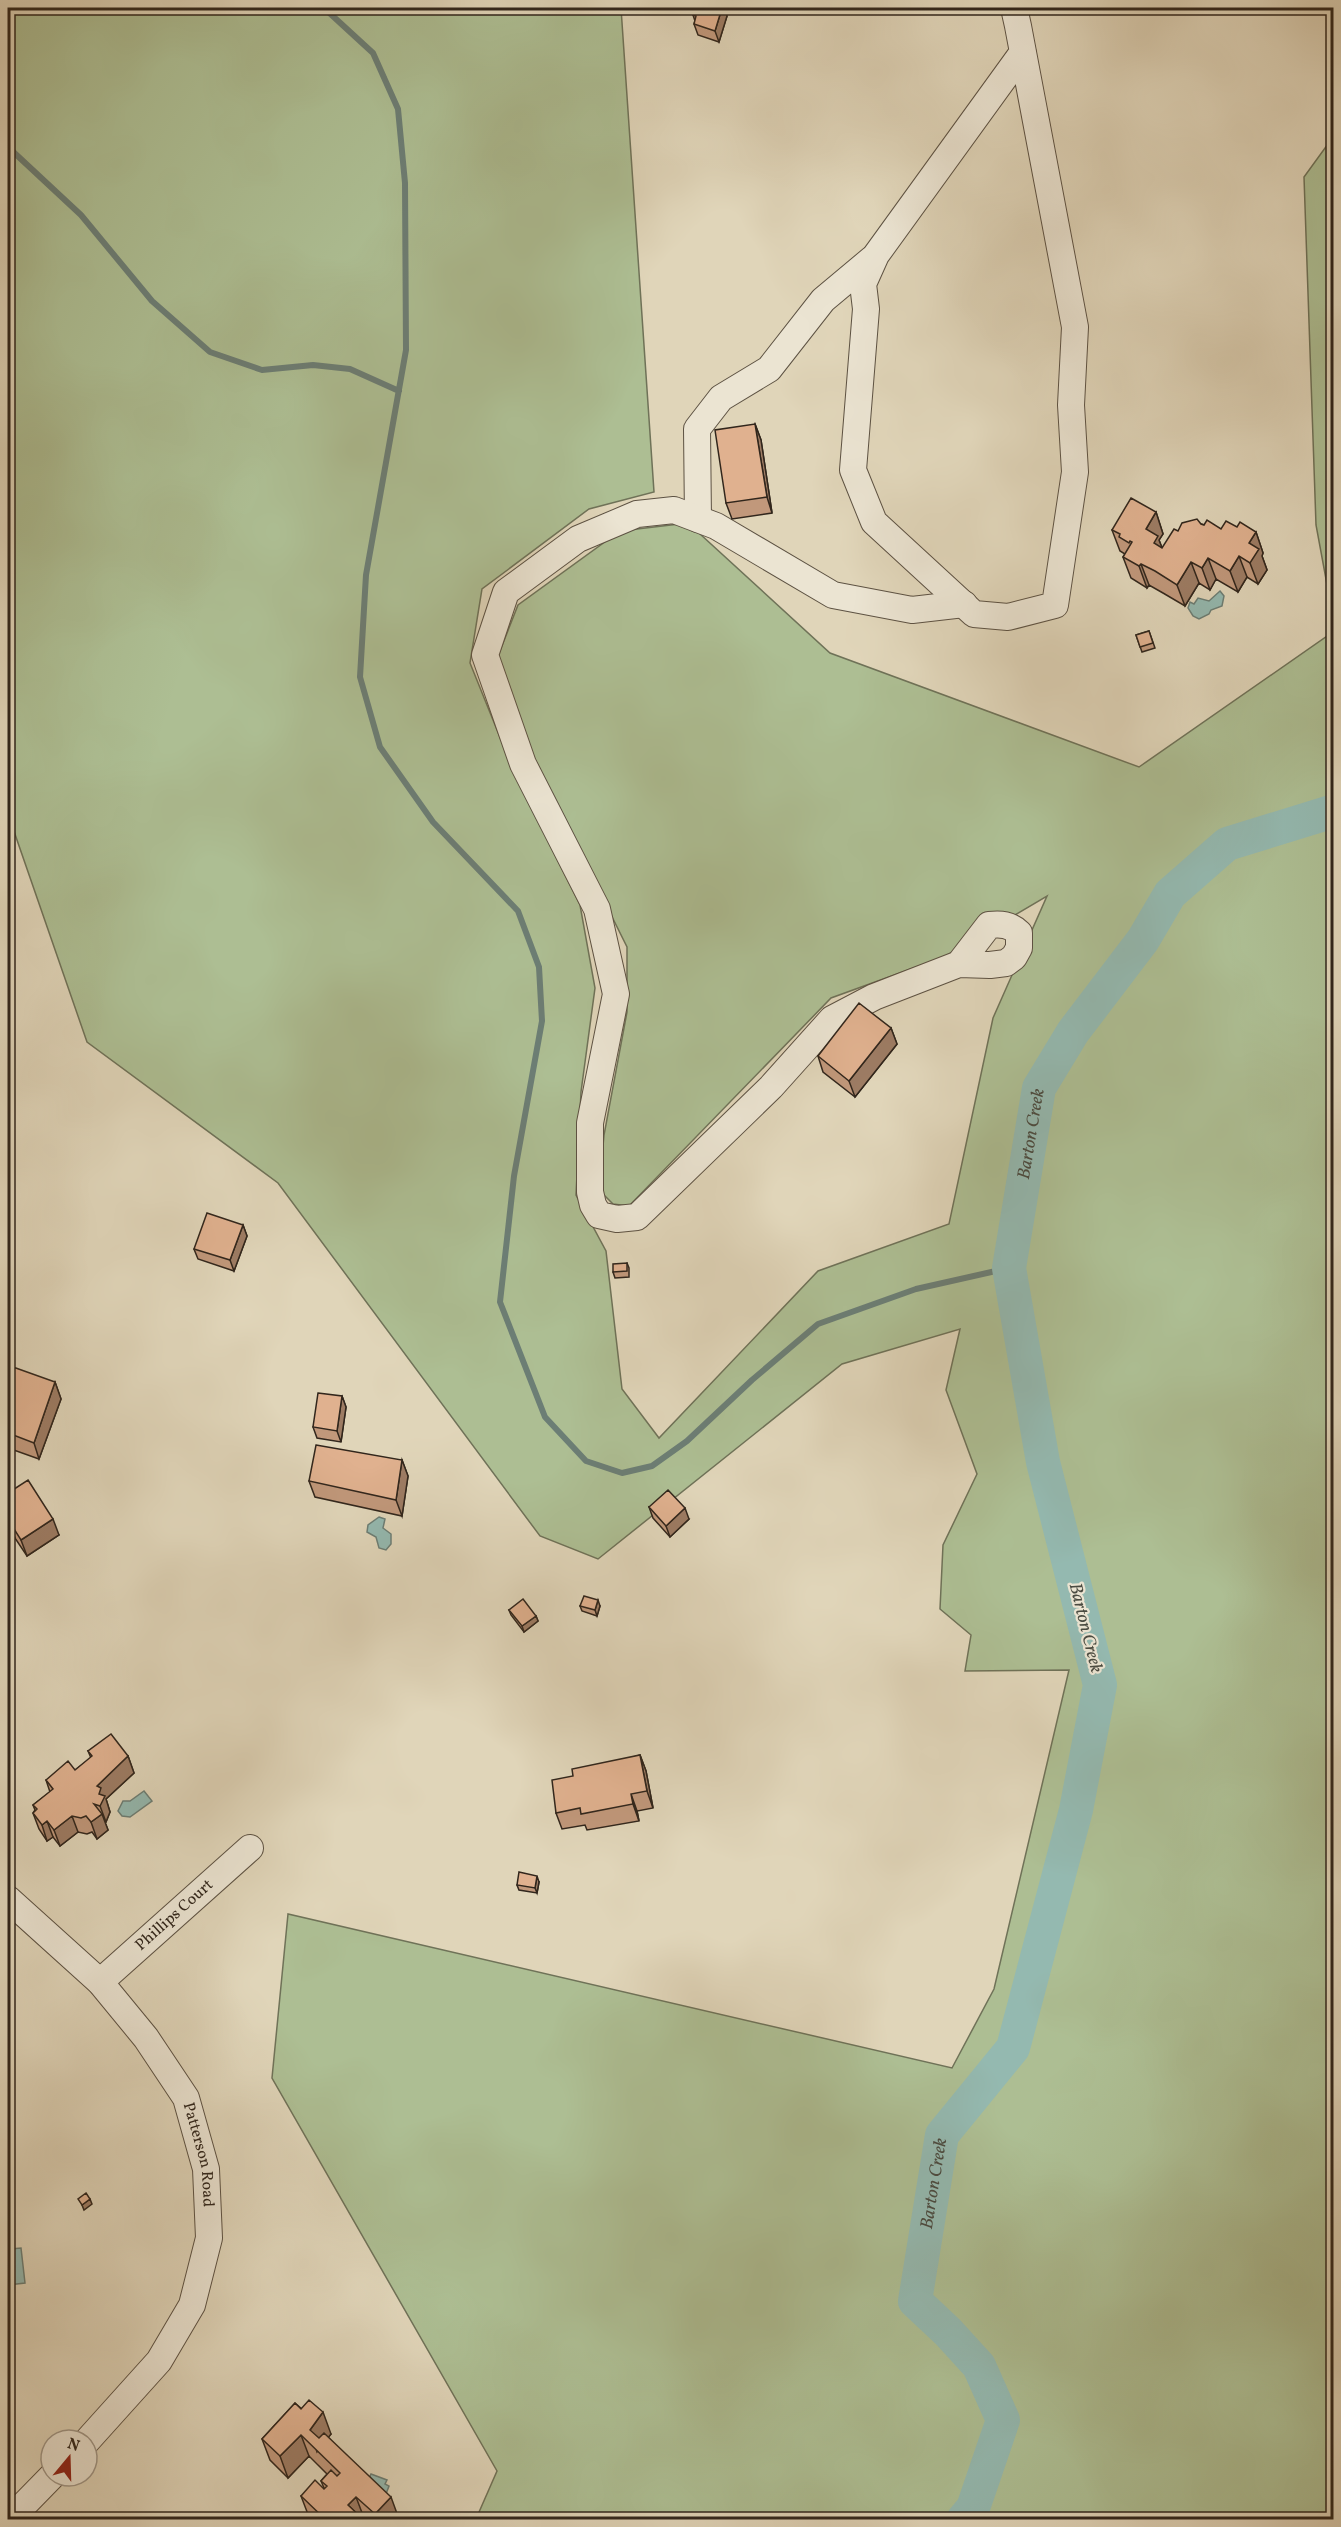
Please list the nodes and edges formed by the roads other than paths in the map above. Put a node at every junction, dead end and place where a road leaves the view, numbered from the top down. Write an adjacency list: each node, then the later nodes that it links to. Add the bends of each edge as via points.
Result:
1 (1014, 8): 2 (street)
2 (1023, 52): 3 (street); 5 (street, via 1075,327 1071,405 1075,472 1055,605 1008,617 974,614)
3 (876, 255): 4 (street, via 823,300 769,369 721,398 697,429); 5 (street, via 863,284 866,309 853,470 874,522)
4 (698, 519): 5 (street, via 833,595 912,610); 6 (street, via 675,510 637,514 578,539 506,592 485,655 523,764 597,909 616,994 590,1123 590,1192 599,1215 617,1219 637,1217 771,1087 832,1019)
5 (964, 604)
6 (959, 964)
7 (250, 1848): 9 (street, Phillips Court)
8 (8, 1899): 9 (street, Patterson Road)
9 (100, 1982): 10 (street, Patterson Road, via 146,2038 186,2098 206,2169 209,2238 192,2305 159,2361)
10 (99, 2428)
11 (40, 2488): 12 (street)
12 (9, 2520)

